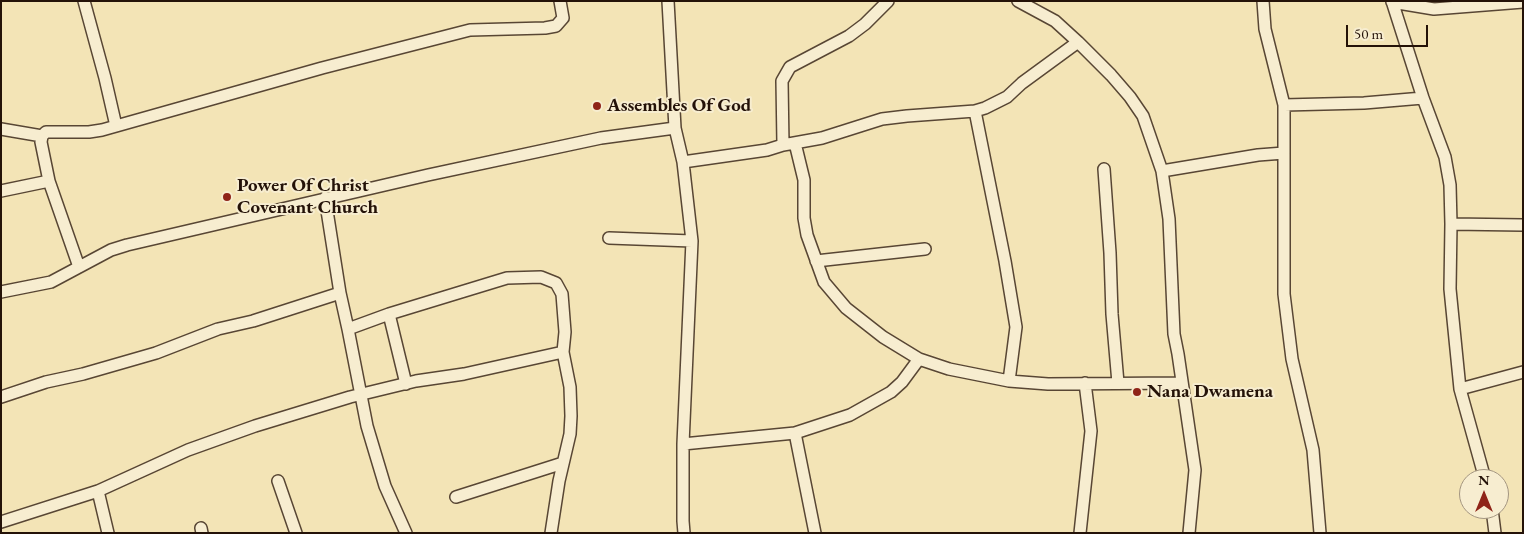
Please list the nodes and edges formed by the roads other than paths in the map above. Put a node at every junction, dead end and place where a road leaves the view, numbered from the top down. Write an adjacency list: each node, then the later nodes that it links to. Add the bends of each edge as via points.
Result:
1 (84, 1): 13 (street)
2 (560, 1): 13 (street, via 563,18 556,26 470,30)
3 (668, 1): 15 (street)
4 (888, 1): 17 (street, via 849,36 790,67 782,81)
5 (1018, 1): 9 (street, via 1055,20)
6 (1263, 1): 11 (street, via 1265,29)
7 (1392, 2): 8 (street, via 1434,10); 10 (street)
8 (1523, 2)
9 (1078, 42): 12 (street, via 1006,96); 21 (street, via 1111,75 1143,116)
10 (1423, 98): 11 (street); 25 (street, via 1445,157)
11 (1284, 105): 18 (street)
12 (976, 111): 17 (street, via 882,120); 39 (street, via 1016,327)
13 (116, 126): 16 (street, via 89,132 46,132)
14 (1, 128): 16 (street)
15 (675, 128): 19 (street); 24 (street, via 601,138)
16 (42, 136): 22 (street)
17 (789, 144): 19 (street); 30 (street, via 804,180 804,218)
18 (1284, 153): 21 (street); 64 (street, via 1286,319 1313,450)
19 (683, 162): 28 (street)
20 (1104, 169): 40 (street)
21 (1162, 171): 41 (street, via 1169,219 1174,334)
22 (48, 181): 23 (street); 31 (street)
23 (1, 191)
24 (325, 198): 31 (street, via 127,245); 33 (street)
25 (1452, 224): 26 (street); 44 (street, via 1450,289)
26 (1523, 225)
27 (609, 238): 28 (street)
28 (692, 241): 48 (street)
29 (924, 249): 30 (street)
30 (816, 261): 37 (street, via 824,282 846,308 883,337)
31 (79, 267): 32 (street, via 51,282)
32 (1, 292)
33 (340, 293): 35 (street); 46 (street, via 218,329 156,353)
34 (389, 314): 35 (street); 36 (street, via 507,278 541,277 556,283 562,294); 42 (street)
35 (348, 329): 45 (street)
36 (563, 352): 42 (street); 49 (street, via 570,387 571,416)
37 (919, 359): 39 (street, via 949,369); 47 (street, via 891,392 850,415)
38 (1523, 372): 44 (street)
39 (1009, 381): 43 (street)
40 (1118, 383): 41 (street); 43 (street)
41 (1182, 383): 63 (street, via 1195,470)
42 (406, 384): 45 (street)
43 (1085, 384): 62 (street, via 1091,431)
44 (1460, 389): 50 (street)
45 (362, 393): 52 (street, via 188,450); 58 (street, via 378,463)
46 (1, 397)
47 (795, 433): 48 (street); 61 (street)
48 (683, 444): 60 (street)
49 (563, 463): 53 (street); 59 (street)
50 (1482, 469)
51 (278, 481): 57 (street)
52 (98, 491): 55 (street); 56 (street)
53 (456, 497)
54 (1494, 519): 65 (street)
55 (1, 522)
56 (108, 533)
57 (296, 533)
58 (406, 533)
59 (551, 533)
60 (684, 533)
61 (815, 533)
62 (1080, 533)
63 (1188, 533)
64 (1320, 533)
65 (1496, 533)

